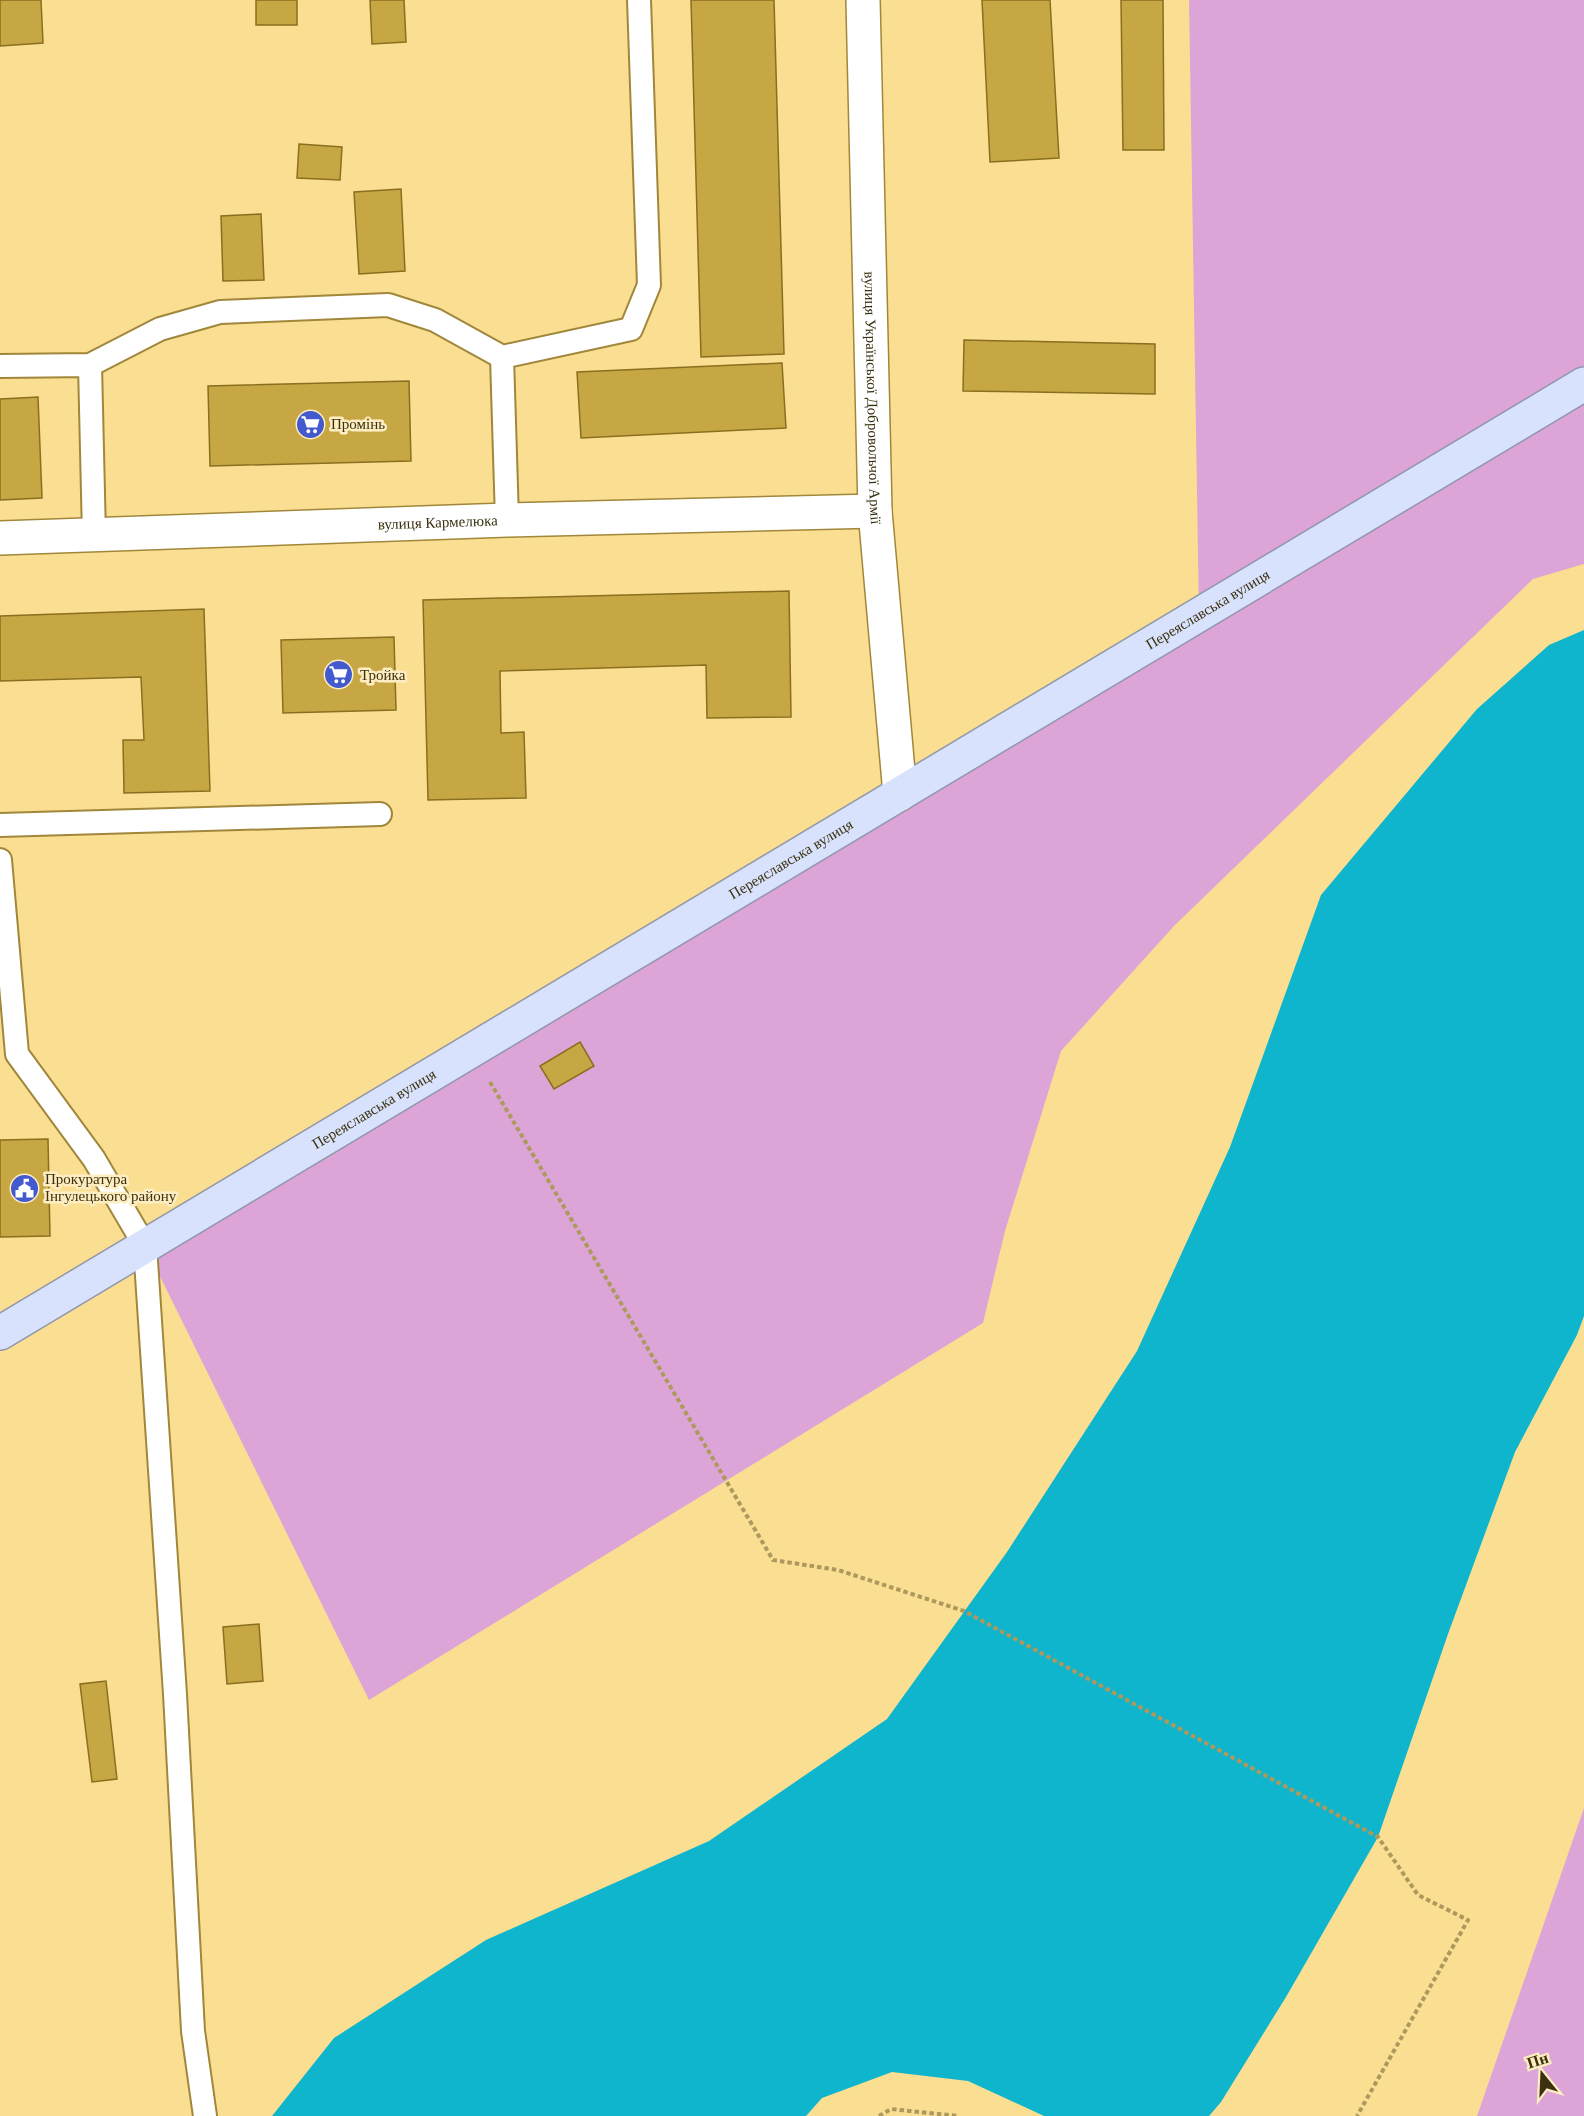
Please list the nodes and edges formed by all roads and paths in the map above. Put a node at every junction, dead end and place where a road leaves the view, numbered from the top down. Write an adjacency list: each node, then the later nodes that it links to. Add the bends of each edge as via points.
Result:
1 (639, 0): 3 (lane, via 649,285 631,329)
2 (863, 0): 7 (street, вулиця Української Добровольчої Армії)
3 (502, 357): 4 (lane, via 435,320 388,305 220,312 160,329); 8 (lane)
4 (90, 365): 5 (lane); 9 (lane)
5 (0, 366)
6 (1584, 384): 11 (main road, Переяславська вулиця)
7 (876, 511): 8 (street, вулиця Кармелюка); 11 (street, вулиця Української Добровольчої Армії)
8 (507, 520): 9 (street, вулиця Кармелюка)
9 (94, 536): 10 (street, вулиця Кармелюка)
10 (0, 538)
11 (900, 794): 15 (main road, Переяславська вулиця)
12 (380, 814): 13 (lane)
13 (0, 825)
14 (0, 860): 16 (lane, via 17,1054 94,1159)
15 (472, 1051): 16 (main road, Переяславська вулиця); 21 (path, via 773,1560 838,1570 964,1611 1378,1837 1418,1895 1468,1920)
16 (145, 1246): 17 (main road, Переяславська вулиця); 18 (lane, via 193,2031)
17 (0, 1333)
18 (205, 2116)
19 (879, 2116): 20 (path, via 891,2109)
20 (958, 2116)
21 (1357, 2116)

